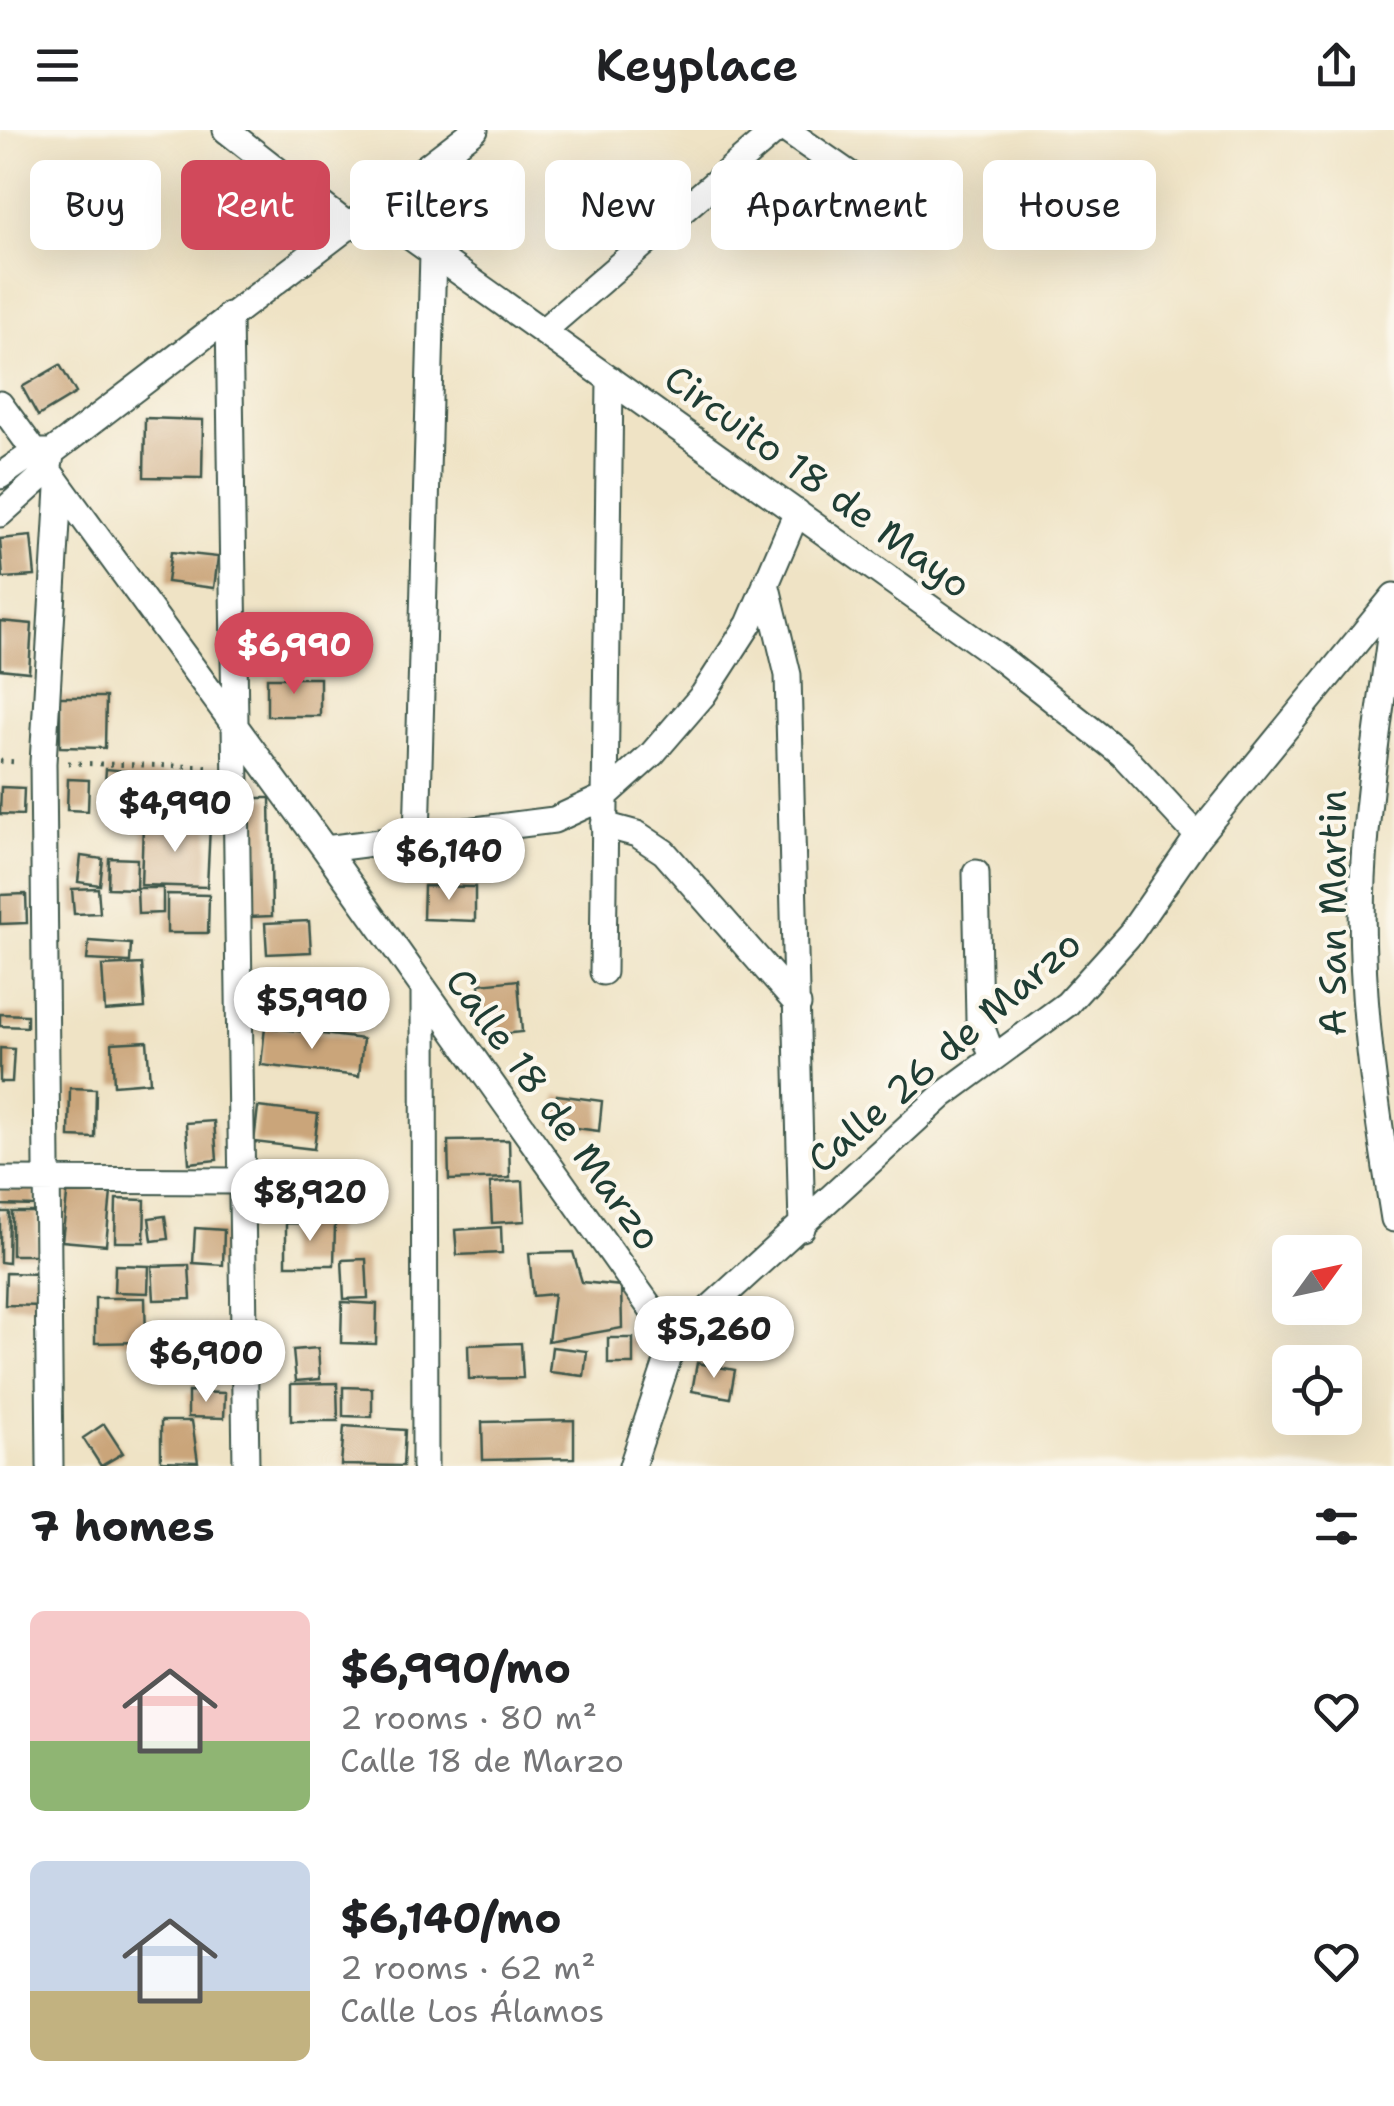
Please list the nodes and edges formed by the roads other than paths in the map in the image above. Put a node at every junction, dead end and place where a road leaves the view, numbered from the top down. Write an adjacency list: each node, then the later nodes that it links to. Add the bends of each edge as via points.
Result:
1 (226, 130): 7 (street)
2 (475, 130): 5 (street)
3 (776, 130): 11 (street)
4 (786, 130): 6 (street)
5 (438, 160)
6 (830, 160)
7 (350, 227): 10 (street)
8 (429, 250): 9 (street, Circuito 18 de Mayo)
9 (433, 253): 11 (street, Circuito 18 de Mayo); 25 (street)
10 (229, 315): 14 (street); 21 (street)
11 (543, 332): 12 (street, Circuito 18 de Mayo)
12 (610, 379): 16 (street, Circuito 18 de Mayo); 22 (street)
13 (0, 404): 14 (street, Calle 18 de Marzo)
14 (48, 466): 15 (street); 17 (street); 21 (street, Calle 18 de Marzo); 33 (street)
15 (0, 476)
16 (797, 512): 18 (street); 24 (street, Circuito 18 de Mayo, via 1122,754)
17 (0, 514)
18 (766, 583): 22 (street, via 749,624 703,695); 30 (street, via 788,675)
19 (1394, 596): 24 (street, Calle 26 de Marzo)
20 (1394, 606): 35 (street, A San Martin, via 1370,767 1363,884 1370,1072)
21 (233, 726): 26 (street, Calle 18 de Marzo); 34 (street)
22 (604, 797): 23 (street); 25 (street, via 554,820)
23 (604, 825): 28 (street); 30 (street, via 637,834 664,852)
24 (1198, 836): 31 (street, Calle 26 de Marzo, via 1130,932 1066,1004)
25 (417, 838): 26 (street)
26 (326, 849): 29 (street, Calle 18 de Marzo)
27 (976, 873): 31 (street, via 980,1020)
28 (603, 972)
29 (424, 992): 37 (street, Calle 18 de Marzo); 40 (street)
30 (798, 1005): 36 (street)
31 (993, 1058): 36 (street, Calle 26 de Marzo, via 943,1095)
32 (0, 1180): 33 (street)
33 (48, 1180): 34 (street); 38 (street)
34 (241, 1181): 39 (street)
35 (1394, 1220)
36 (802, 1228): 37 (street, Calle 26 de Marzo)
37 (674, 1341): 41 (street, Calle 26 de Marzo)
38 (50, 1466)
39 (246, 1466)
40 (425, 1466)
41 (632, 1466)

